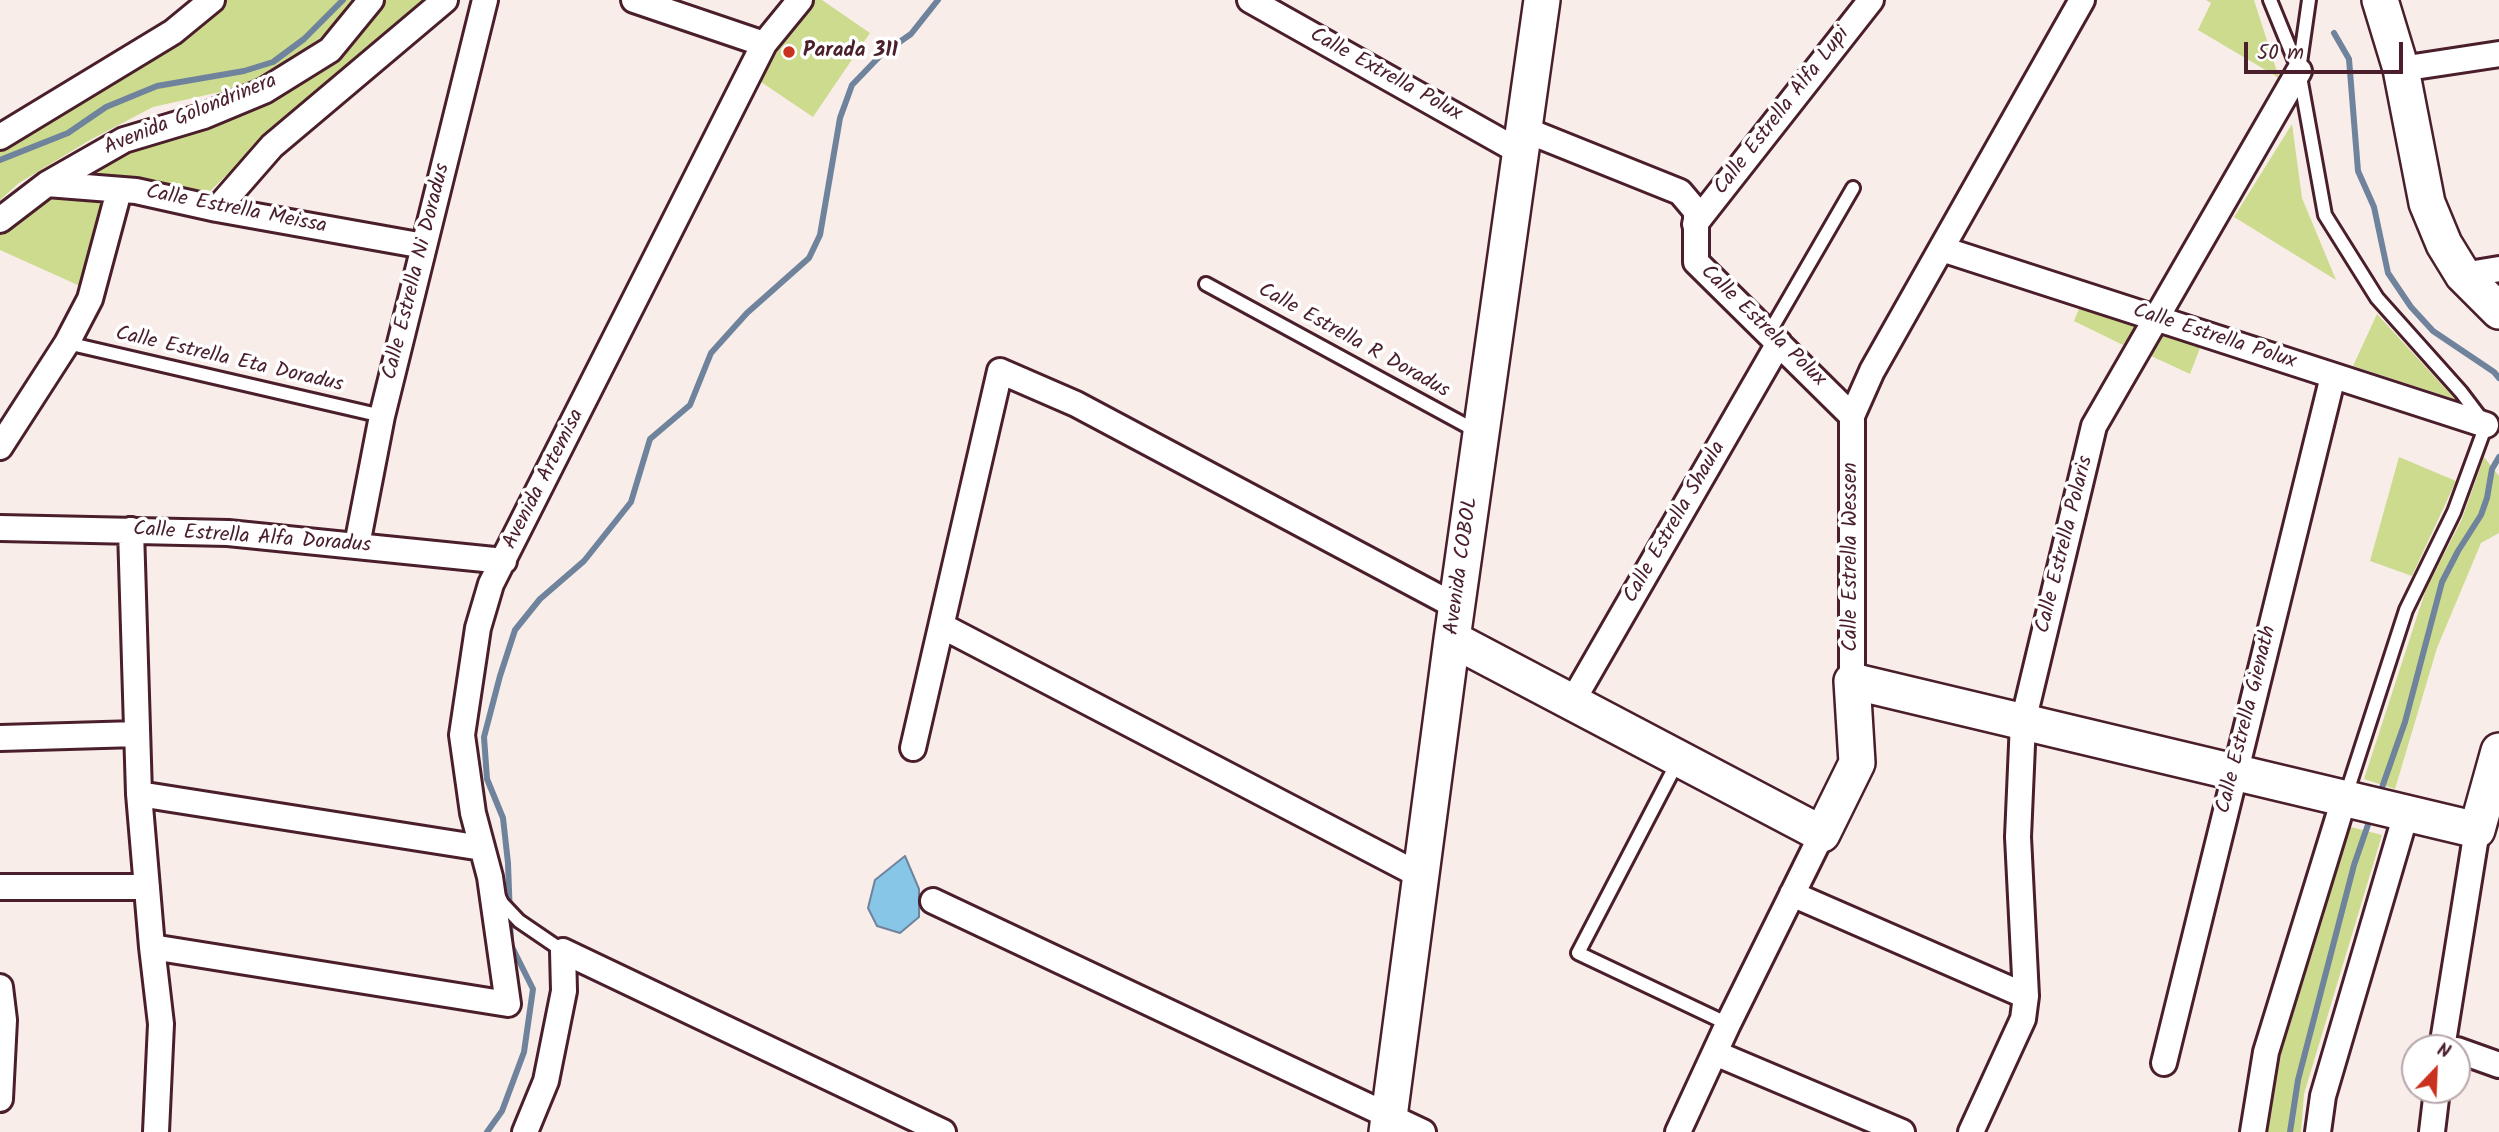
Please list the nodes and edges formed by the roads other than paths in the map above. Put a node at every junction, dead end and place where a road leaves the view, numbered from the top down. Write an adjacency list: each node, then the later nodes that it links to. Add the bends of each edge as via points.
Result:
1 (371, 0): 20 (street, Avenida Golondrinera, via 330,50 264,91 204,116 124,140)
2 (445, 0): 23 (street, via 272,146)
3 (485, 0): 26 (street, Calle Estrella Ni Doradus)
4 (634, 0): 14 (street)
5 (800, 0): 14 (street, Avenida Artemisa)
6 (1250, 0): 19 (street, Calle Extrella Polux)
7 (1542, 0): 19 (street, Avenida COBOL)
8 (1871, 0): 25 (street, Calle Estrella Alfa Lupi)
9 (2082, 0): 27 (street, Calle Estrella Wessen)
10 (2270, 0): 17 (lane)
11 (2309, 0): 17 (lane, Calle Estrella Polaris)
12 (2381, 0): 16 (street)
13 (200, 4): 18 (street, via 173,32)
14 (764, 44): 44 (street, Avenida Artemisa)
15 (2499, 54): 16 (street)
16 (2400, 69): 29 (street, via 2427,203)
17 (2299, 71): 32 (street, Calle Estrella Polaris); 38 (lane, via 2325,215 2377,298)
18 (4, 128)
19 (1522, 141): 25 (street, Calle Estrela Polux, via 1681,192 1696,211); 39 (street, Avenida COBOL)
20 (47, 184): 22 (street, Calle Estrella Meissa); 24 (street, Avenida Golondrinera)
21 (1853, 188): 33 (lane)
22 (119, 191): 23 (street, Calle Estrella Meissa); 34 (street, via 90,299)
23 (217, 209): 26 (street, Calle Estrella Meissa)
24 (0, 220)
25 (1695, 224): 33 (street, Calle Estrela Polux, via 1696,262)
26 (424, 246): 37 (street, Calle Estrella Ni Doradus)
27 (1942, 249): 32 (street, Calle Estrella Polux); 36 (street, Calle Estrella Wessen, via 1872,371)
28 (2499, 270): 29 (street)
29 (2463, 275): 31 (street)
30 (1206, 284): 39 (lane, Calle Estrella R Doradus)
31 (2499, 311)
32 (2155, 318): 35 (street, Calle Estrella Polux); 49 (street, Calle Estrella Polaris, via 2095,426)
33 (1774, 338): 36 (street, Calle Estrela Polux); 48 (street, Calle Estrella Shaula)
34 (67, 342): 37 (lane, Calle Estrella Eta Doradus); 40 (street)
35 (2333, 376): 38 (street, Calle Estrella Polux); 55 (street, Calle Estrella Gienath)
36 (1853, 415): 47 (street, Calle Estrella Wessen)
37 (382, 416): 43 (street, Calle Estrella Ni Doradus)
38 (2486, 425): 57 (lane, via 2454,512 2406,610)
39 (1481, 434): 45 (street, Avenida COBOL)
40 (0, 447)
41 (0, 528): 42 (street, Calle Estrella Alfa Doradus)
42 (131, 530): 43 (street, Calle Estrella Alfa Doradus); 50 (street)
43 (357, 545): 44 (street, Calle Estrella Alfa Doradus)
44 (504, 561): 60 (street, Avenida Artemisa, via 491,584 478,628 462,735)
45 (1454, 623): 46 (street, via 1076,404 1000,371); 48 (street); 61 (street, Avenida COBOL)
46 (942, 626): 52 (street); 61 (street)
47 (1852, 681): 49 (street); 59 (street, Calle Estrella Wessen, via 1857,763)
48 (1572, 702): 54 (street)
49 (2023, 722): 55 (street); 70 (street, Calle Estrella Polaris, via 2018,836)
50 (137, 734): 51 (street); 56 (street)
51 (0, 738)
52 (913, 748)
53 (2499, 751): 58 (street)
54 (1680, 759): 59 (street); 71 (lane, via 1578,953)
55 (2235, 772): 57 (street); 75 (street, Calle Estrella Gienath)
56 (139, 794): 60 (street); 64 (street)
57 (2375, 806): 58 (street); 87 (street, via 2266,1052); 88 (street)
58 (2477, 830): 72 (street)
59 (1822, 834): 65 (street, Calle Estrella Wessen)
60 (482, 848): 62 (street, Avenida Artemisa)
61 (1421, 876): 79 (street, Avenida COBOL)
62 (490, 877): 67 (street, Avenida Artemisa, via 508,1004); 68 (lane, via 502,903 519,921)
63 (0, 887): 64 (street)
64 (147, 887): 67 (street)
65 (1792, 894): 70 (street); 71 (street, Calle Estrella Wessen)
66 (933, 901): 79 (street)
67 (152, 947): 80 (street, via 161,1024)
68 (563, 951): 81 (street, via 564,990 546,1081); 82 (street)
69 (0, 987): 77 (street, via 4,1020)
70 (2026, 996): 86 (street, Calle Estrella Polaris, via 2022,1019)
71 (1728, 1024): 73 (street, Calle Estrella Wessen)
72 (2450, 1034)
73 (1714, 1053): 84 (street, Calle Estrella Wessen); 85 (street)
74 (2471, 1056): 76 (street)
75 (2164, 1063)
76 (2499, 1065)
77 (0, 1099)
78 (2435, 1104): 89 (street)
79 (1388, 1124): 83 (street)
80 (156, 1132)
81 (525, 1132)
82 (943, 1132)
83 (1423, 1132)
84 (1678, 1132)
85 (1902, 1132)
86 (1971, 1132)
87 (2253, 1132)
88 (2318, 1132)
89 (2432, 1132)

